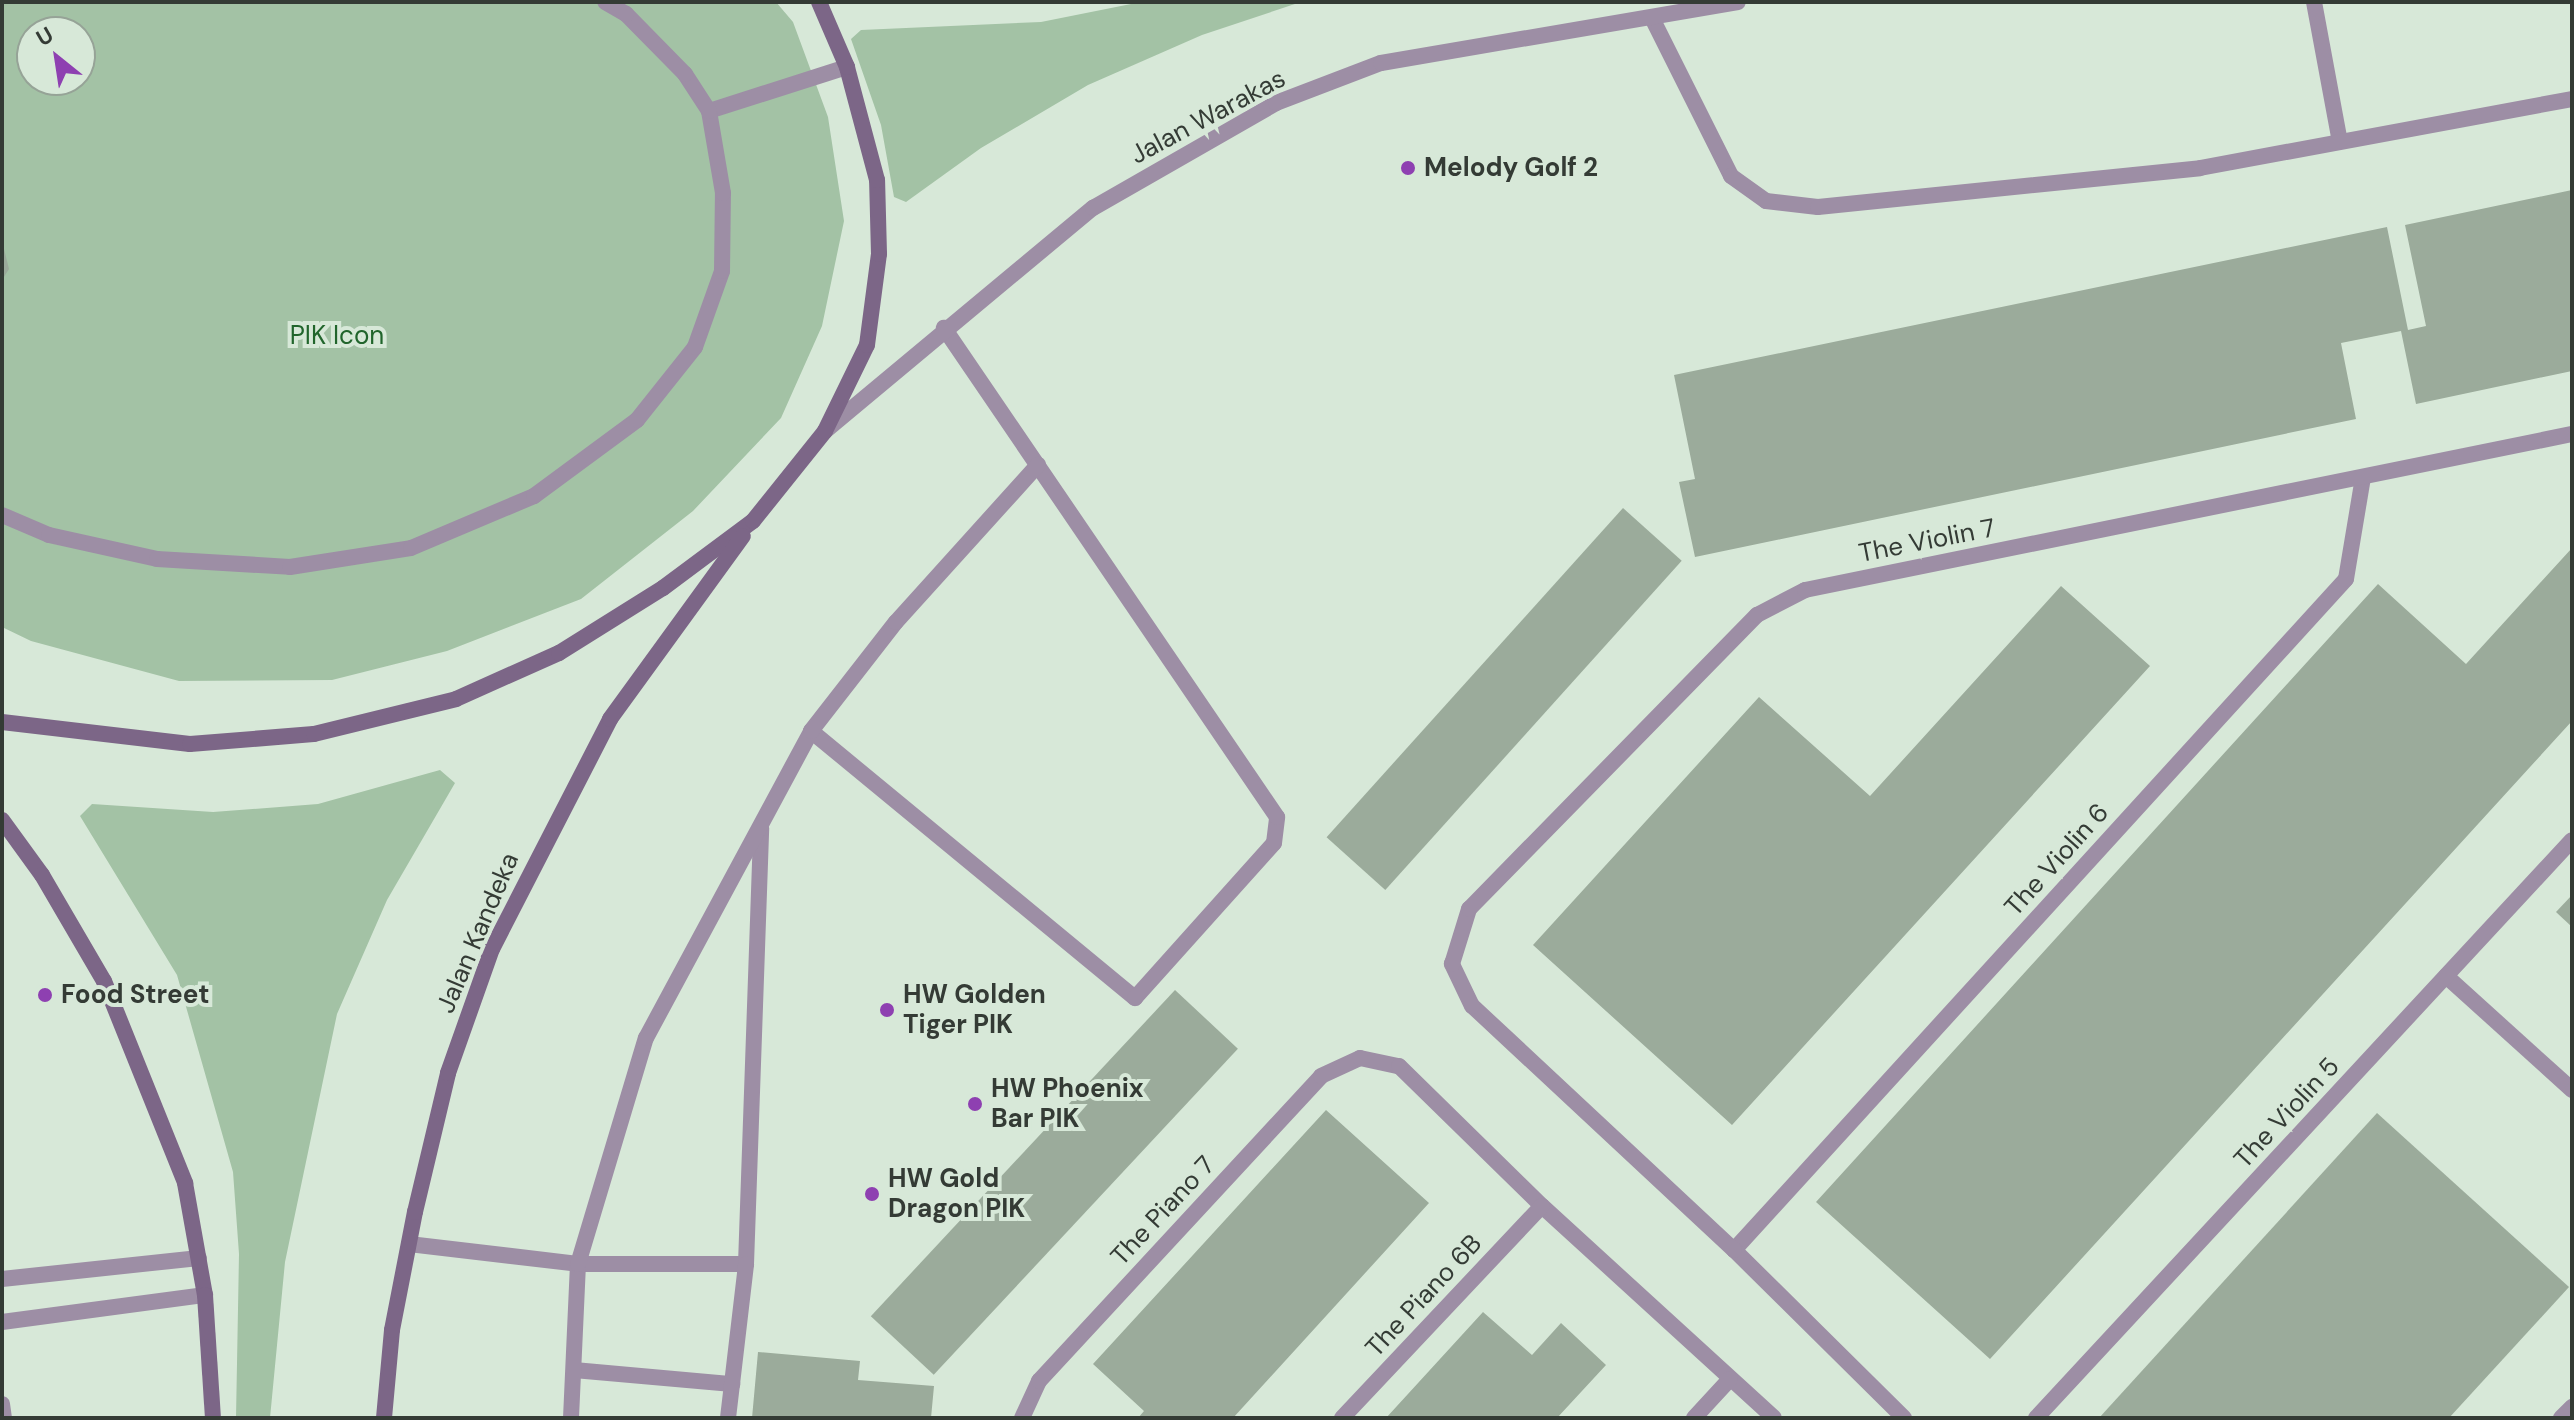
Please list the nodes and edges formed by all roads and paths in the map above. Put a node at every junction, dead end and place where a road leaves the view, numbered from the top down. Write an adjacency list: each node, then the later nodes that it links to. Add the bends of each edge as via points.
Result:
1 (605, 2): 8 (street, via 626,14 685,74)
2 (819, 2): 6 (main road)
3 (1738, 2): 5 (street, Jalan Warakas)
4 (2314, 2): 9 (street)
5 (1652, 18): 9 (street, via 1731,176 1766,201 1818,207 2169,171); 10 (street, Jalan Warakas, via 1381,63 1276,103 1093,208)
6 (847, 67): 8 (street); 11 (main road, via 877,180 879,254 867,345)
7 (2572, 99): 9 (street)
8 (709, 111): 15 (street, via 723,193 722,271 695,347 637,420 534,496 411,548 290,567 157,559 49,535)
9 (2340, 142)
10 (944, 328): 11 (street, Jalan Warakas); 13 (street)
11 (825, 431): 16 (main road)
12 (2572, 434): 14 (street, The Violin 7)
13 (1038, 465): 18 (street, via 896,622); 18 (street, via 1277,817 1274,843 1135,998)
14 (2363, 477): 26 (street, The Violin 6, via 2346,579); 26 (street, The Violin 7, via 1805,590 1757,615 1469,909 1452,964 1472,1006)
15 (2, 515)
16 (753, 521): 17 (main road, via 663,588 559,653 456,699 314,734 190,744); 25 (main road, Jalan Kandeka, via 610,719 504,923 448,1073)
17 (2, 722)
18 (811, 731): 20 (street)
19 (2, 820): 27 (main road, via 42,875 104,981 185,1183)
20 (762, 823): 28 (street, via 646,1038); 29 (street)
21 (2572, 840): 22 (street, The Violin 5)
22 (2446, 976): 23 (street); 48 (street, The Violin 5)
23 (2572, 1090)
24 (1542, 1206): 34 (street); 43 (street, The Piano 7, via 1399,1066 1360,1058 1321,1076 1039,1381); 44 (street, The Piano 6B)
25 (409, 1244): 28 (street); 40 (main road, Jalan Kandeka, via 392,1330)
26 (1734, 1250): 47 (street)
27 (199, 1258): 30 (street); 31 (main road)
28 (578, 1264): 29 (street); 33 (street)
29 (746, 1264): 35 (street)
30 (2, 1279)
31 (205, 1295): 32 (street); 39 (main road)
32 (2, 1322)
33 (574, 1370): 35 (street); 41 (street)
34 (1730, 1379): 45 (street); 46 (street)
35 (732, 1384): 42 (street)
36 (2, 1404): 38 (street)
37 (2572, 1407): 49 (street)
38 (4, 1418)
39 (213, 1418)
40 (384, 1418)
41 (571, 1418)
42 (728, 1418)
43 (1022, 1418)
44 (1342, 1418)
45 (1694, 1418)
46 (1774, 1418)
47 (1904, 1418)
48 (2036, 1418)
49 (2561, 1418)

